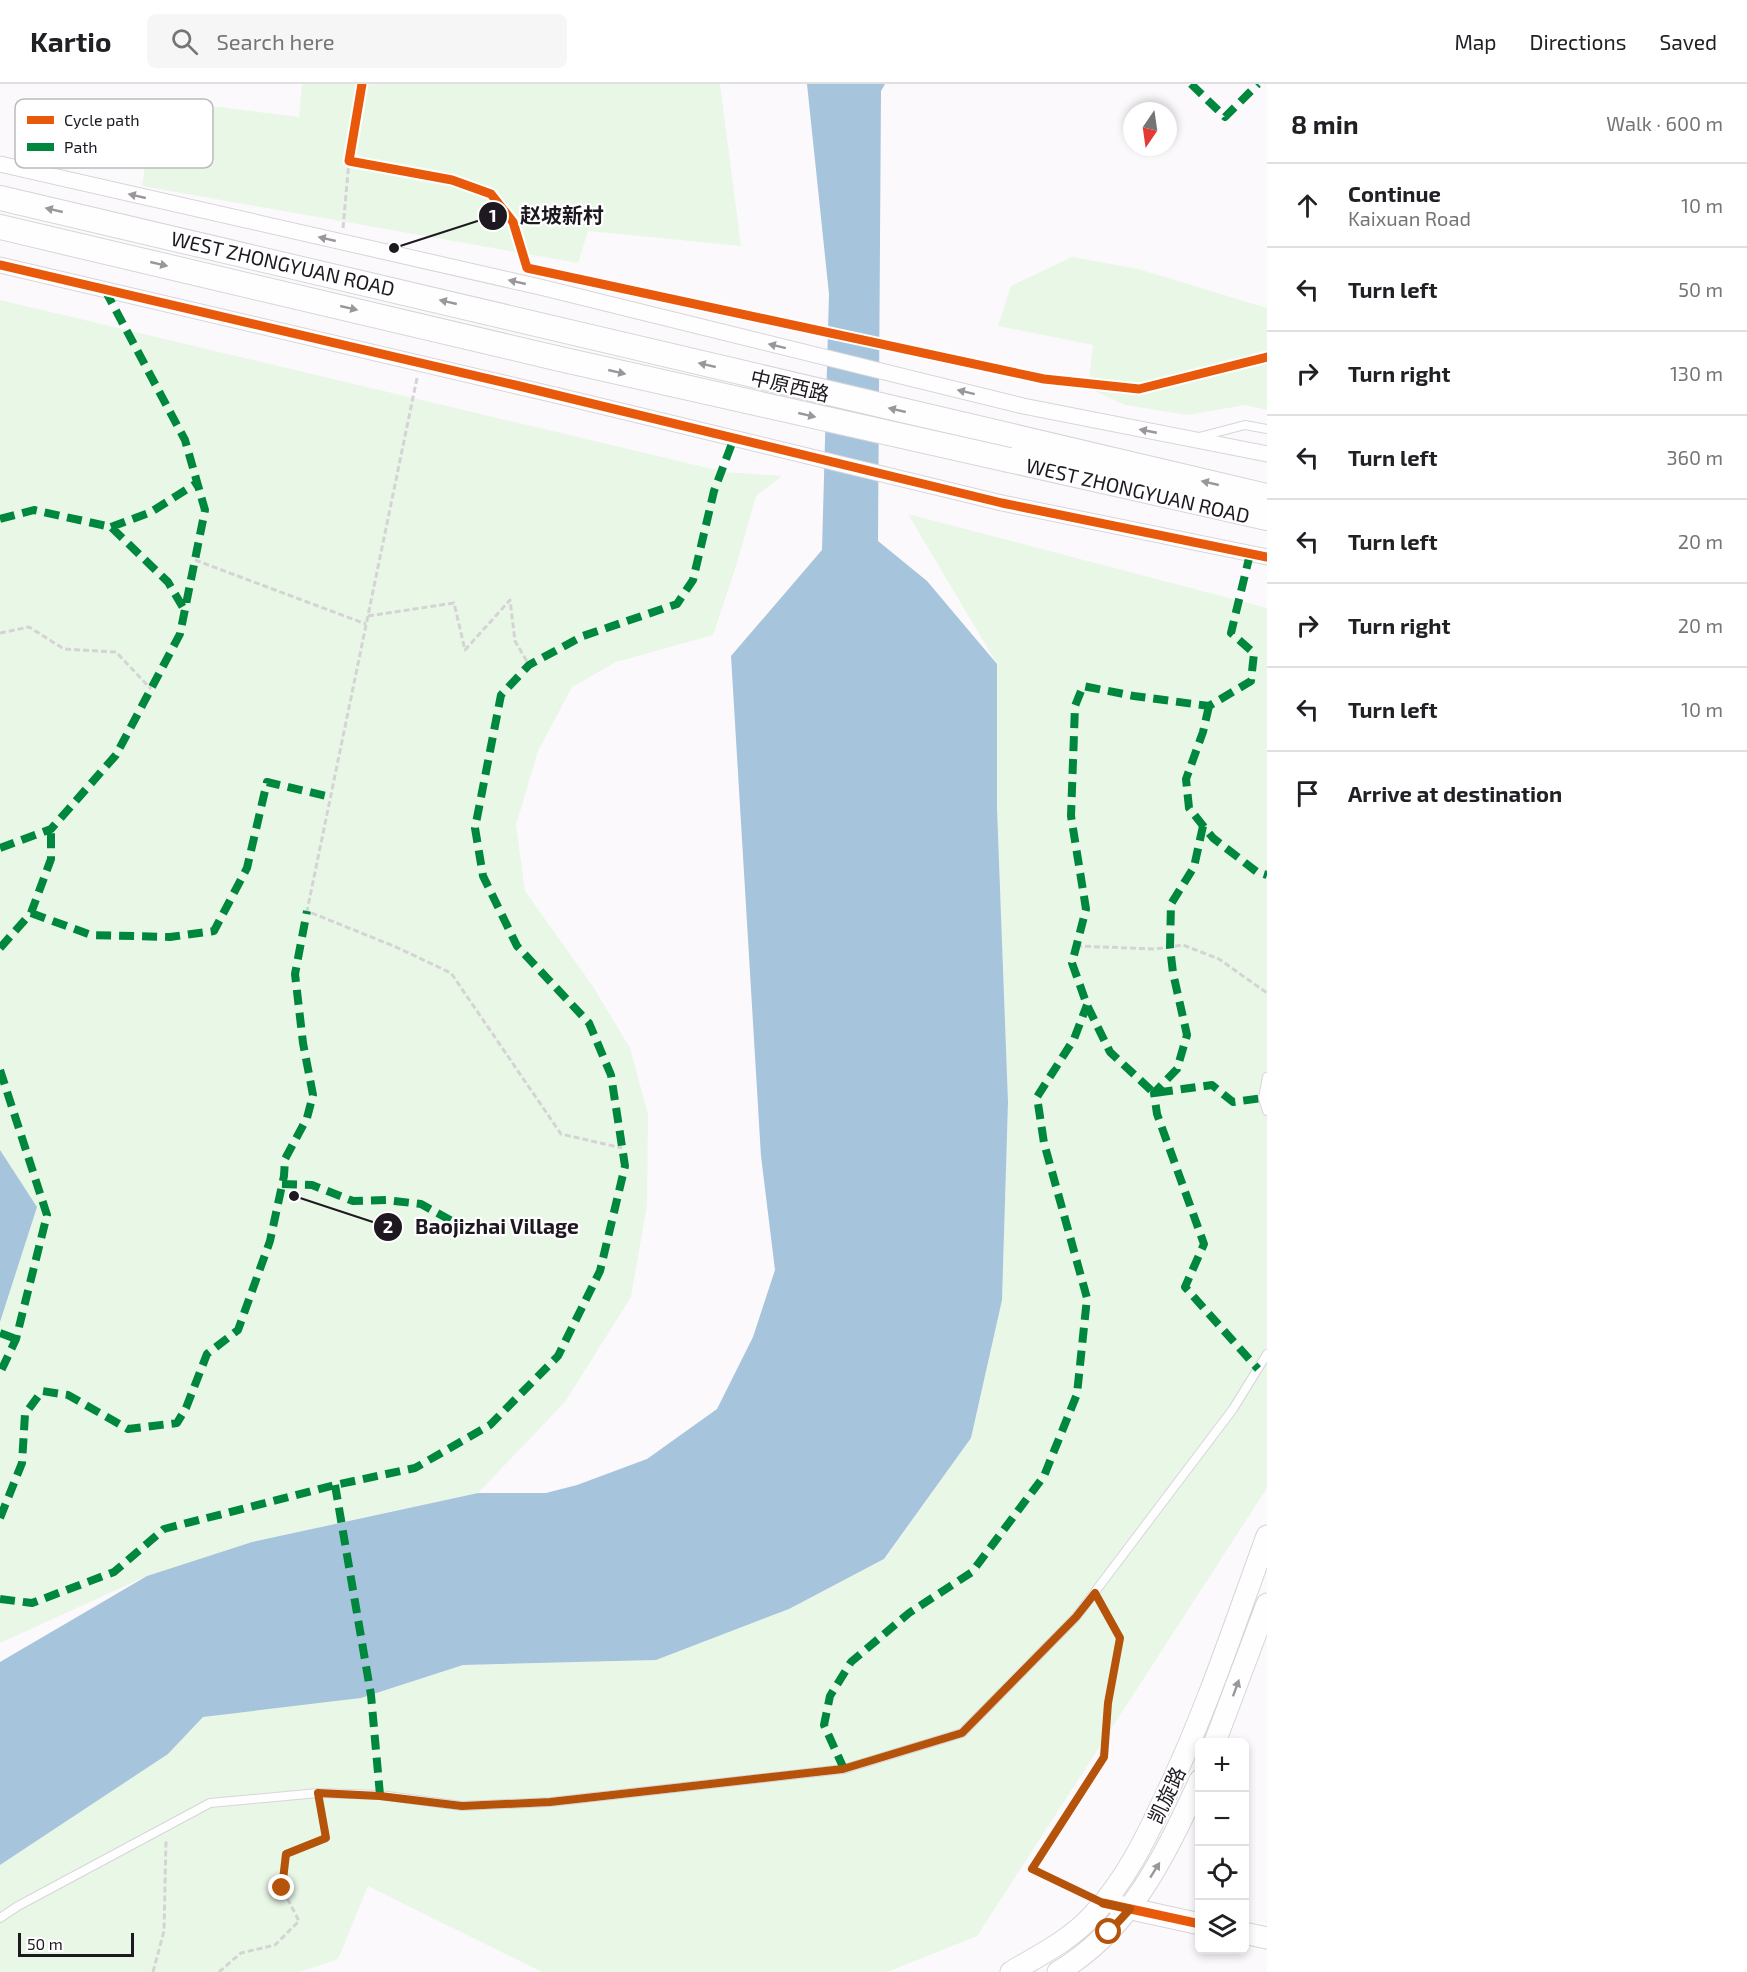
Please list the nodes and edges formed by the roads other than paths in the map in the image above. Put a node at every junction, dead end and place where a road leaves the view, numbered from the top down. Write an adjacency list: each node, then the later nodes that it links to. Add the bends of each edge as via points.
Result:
1 (0, 164): 2 (street, one-way to 1)
2 (15, 167)
3 (18, 168): 11 (street, one-way to 3, via 1023,406 574,296)
4 (0, 198): 7 (main road, WEST ZHONGYUAN ROAD, one-way to 4)
5 (0, 227): 8 (main road, WEST ZHONGYUAN ROAD, one-way to 8)
6 (0, 265): 16 (street, bridge, via 1002,503)
7 (566, 332): 10 (main road, 中原西路, one-way to 7)
8 (560, 359): 13 (main road, 中原西路, one-way to 13, bridge)
9 (1267, 429): 11 (lane, via 1245,424)
10 (1015, 437): 14 (main road, WEST ZHONGYUAN ROAD, one-way to 10)
11 (1192, 440): 12 (street)
12 (1267, 454)
13 (1009, 460): 15 (main road, WEST ZHONGYUAN ROAD)
14 (1267, 496)
15 (1267, 518)
16 (1267, 557)
17 (1267, 1077): 18 (lane, via 1263,1098)
18 (1267, 1111)
19 (1267, 1354): 27 (lane, via 1233,1409 1076,1617 962,1733 843,1769 550,1802 462,1806 318,1793 210,1803)
20 (1267, 1536): 24 (main road, 凯旋路, via 1186,1753 1143,1844)
21 (1267, 1604): 22 (main road, one-way to 21)
22 (1217, 1738)
23 (1195, 1791): 25 (main road, one-way to 23, via 1164,1856)
24 (1108, 1897): 25 (main road); 33 (main road, 凯旋路, via 1063,1942)
25 (1134, 1902): 26 (main road); 29 (main road); 34 (main road, via 1109,1932 1077,1961)
26 (1195, 1908)
27 (0, 1918)
28 (1249, 1920): 30 (main road)
29 (1195, 1921)
30 (1267, 1923)
31 (1249, 1934): 32 (main road)
32 (1267, 1938)
33 (1011, 1972)
34 (1058, 1972)

